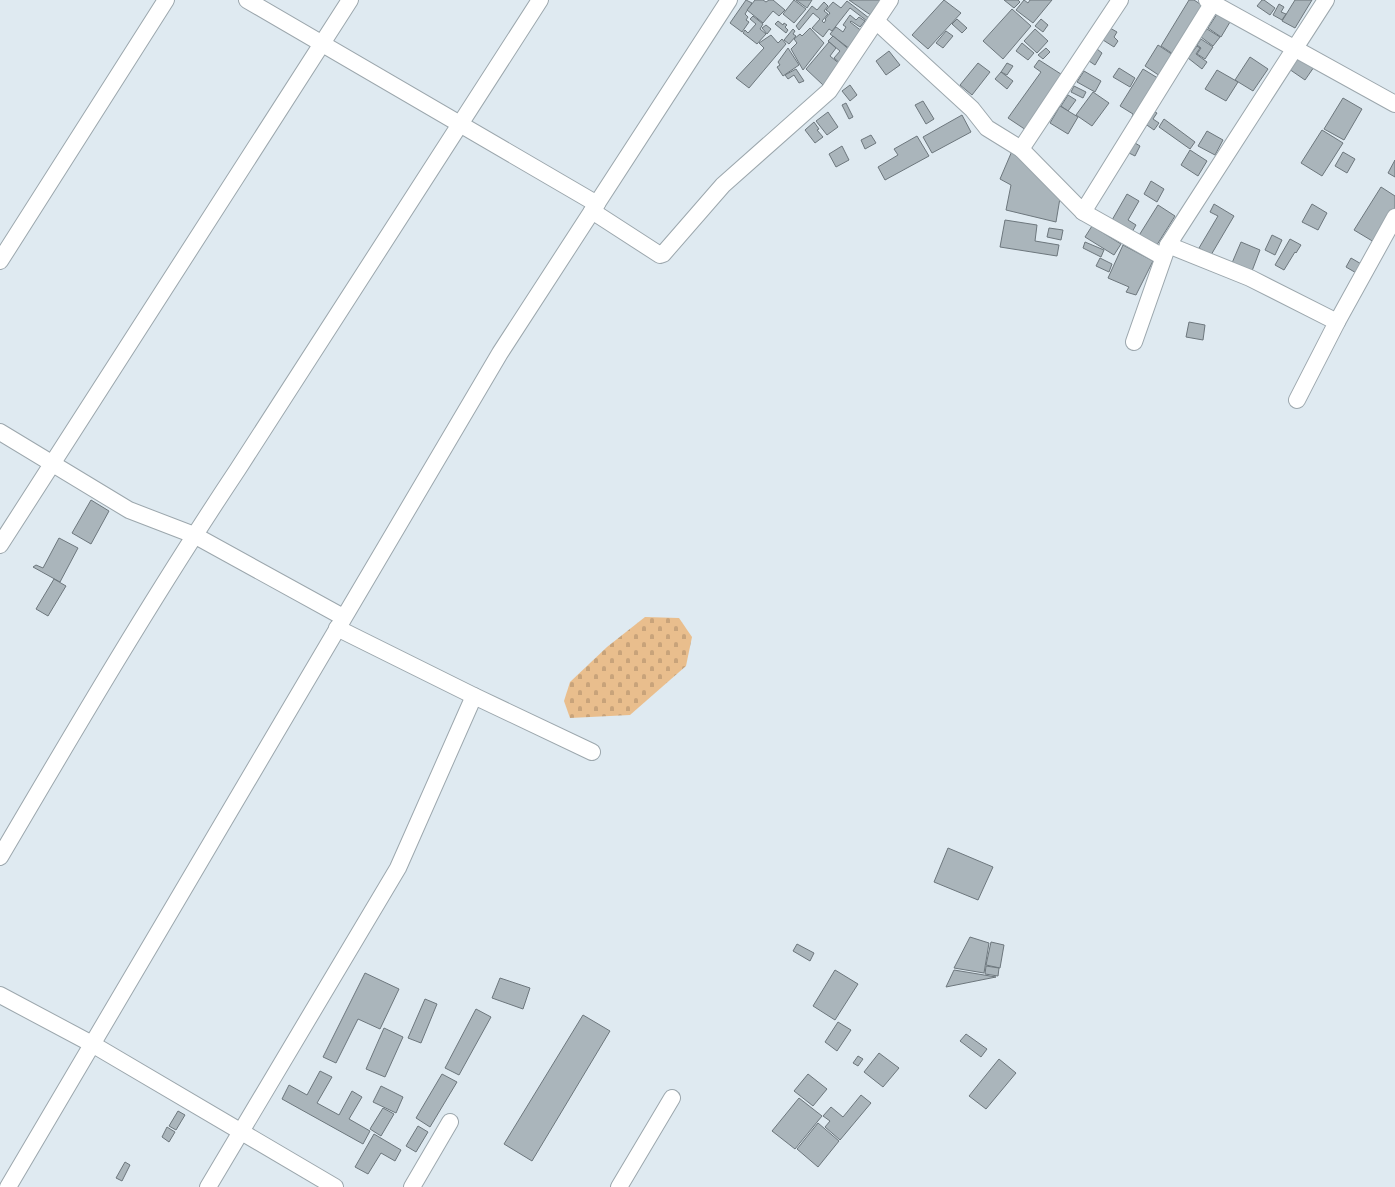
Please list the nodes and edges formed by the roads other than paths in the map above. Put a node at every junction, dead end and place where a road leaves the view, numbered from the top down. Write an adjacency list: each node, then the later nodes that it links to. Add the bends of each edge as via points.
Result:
1 (166, 0): 20 (street)
2 (247, 0): 11 (street)
3 (350, 0): 11 (street)
4 (540, 0): 14 (street)
5 (729, 0): 16 (street)
6 (890, 0): 10 (street)
7 (1120, 0): 15 (street)
8 (1326, 0): 12 (street)
9 (1210, 2): 12 (street); 17 (street)
10 (876, 21): 15 (street, via 972,109 987,128); 16 (street, via 829,91 723,186 663,254 660,255)
11 (322, 44): 14 (street); 25 (street)
12 (1294, 48): 13 (street); 19 (street)
13 (1395, 104)
14 (460, 124): 16 (street); 26 (street)
15 (1021, 149): 17 (street)
16 (594, 207): 28 (street, via 500,352)
17 (1083, 212): 19 (street)
18 (1395, 217): 21 (street)
19 (1166, 251): 21 (street, via 1250,278); 22 (street)
20 (0, 261)
21 (1337, 322): 23 (street)
22 (1134, 342)
23 (1297, 400)
24 (0, 432): 25 (street)
25 (52, 463): 26 (street, via 129,510); 27 (street)
26 (194, 535): 28 (street); 31 (street)
27 (0, 545)
28 (340, 623): 29 (street); 33 (street)
29 (474, 696): 30 (street); 36 (street, via 398,868)
30 (592, 752)
31 (0, 857)
32 (0, 994): 33 (street)
33 (92, 1044): 36 (street); 37 (street)
34 (672, 1098): 41 (street)
35 (450, 1122): 40 (street)
36 (241, 1131): 38 (street); 39 (street)
37 (8, 1187)
38 (208, 1187)
39 (335, 1187)
40 (412, 1187)
41 (619, 1187)

